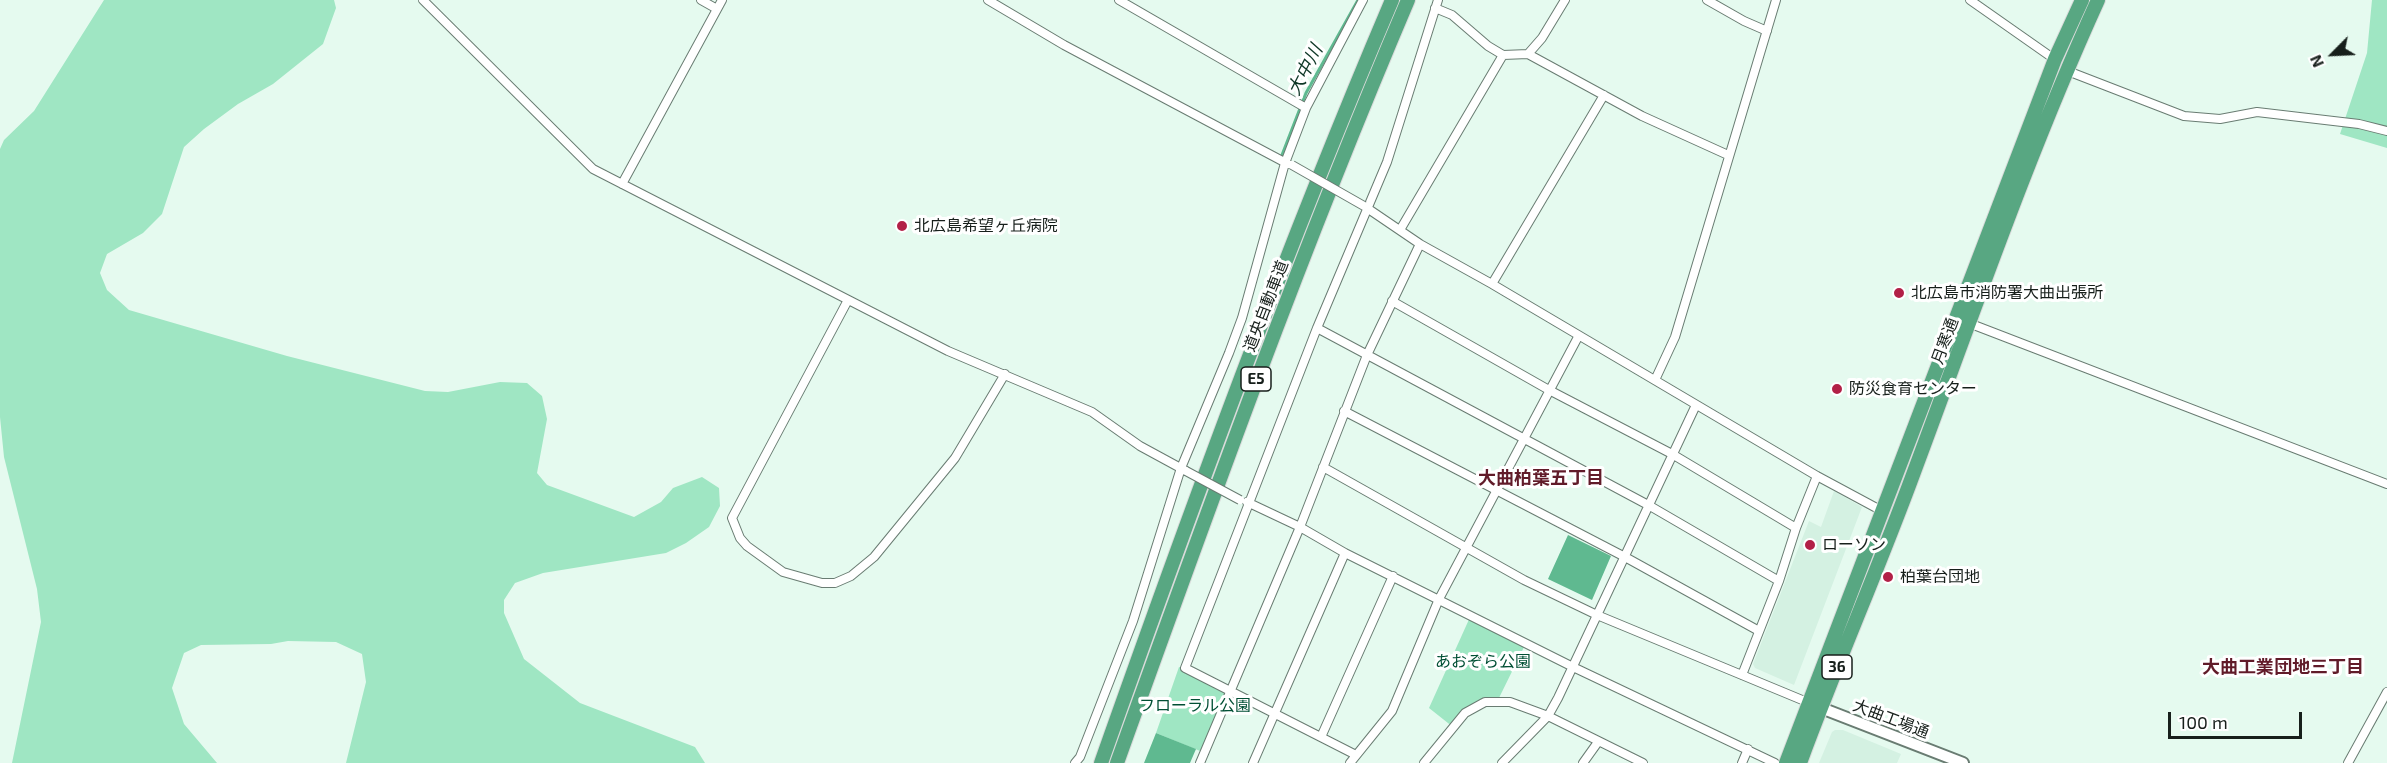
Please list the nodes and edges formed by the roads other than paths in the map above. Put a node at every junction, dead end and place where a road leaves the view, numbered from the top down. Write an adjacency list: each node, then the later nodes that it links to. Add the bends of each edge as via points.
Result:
1 (423, 0): 27 (street, via 594,169)
2 (701, 0): 16 (street)
3 (722, 0): 16 (street)
4 (988, 0): 26 (street, via 1064,45)
5 (1119, 0): 23 (street)
6 (1363, 0): 23 (street)
7 (1392, 0): 78 (highway, 道央自動車道 / E5, via 1283,265)
8 (1408, 0): 79 (highway, 道央自動車道 / E5, via 1292,284)
9 (1565, 0): 18 (street)
10 (1707, 0): 17 (street)
11 (1776, 0): 17 (street)
12 (1970, 0): 20 (street)
13 (2082, 0): 20 (highway, 月寒通 / 36)
14 (2098, 0): 21 (highway, 月寒通 / 36)
15 (1437, 4): 19 (street); 28 (street, via 1387,162)
16 (717, 9): 27 (street)
17 (1767, 31): 25 (street)
18 (1528, 54): 19 (street); 22 (street)
19 (1503, 55): 29 (street)
20 (2055, 59): 21 (street); 34 (highway, 月寒通 / 36)
21 (2066, 71): 24 (street, via 2184,116 2220,119 2257,112); 34 (highway, 月寒通 / 36)
22 (1604, 95): 25 (street); 31 (street)
23 (1306, 108): 26 (street)
24 (2387, 131)
25 (1728, 155): 39 (street, via 1675,337)
26 (1289, 164): 28 (street, bridge); 46 (street, via 1242,318)
27 (622, 184): 32 (street)
28 (1366, 208): 29 (street); 35 (street)
29 (1400, 230): 30 (street)
30 (1420, 244): 31 (street); 33 (street)
31 (1492, 284): 36 (street)
32 (848, 300): 38 (street, via 948,351); 38 (street, via 732,518 747,546 783,572 835,583 851,576 874,557 955,458)
33 (1392, 301): 37 (street); 40 (street)
34 (1963, 321): 48 (street); 52 (highway, 月寒通 / 36); 53 (highway, 月寒通 / 36)
35 (1317, 328): 37 (street); 50 (street)
36 (1578, 337): 39 (street); 40 (street)
37 (1367, 355): 42 (street); 43 (street)
38 (1005, 374): 46 (street, via 1092,412)
39 (1655, 380): 41 (street)
40 (1549, 390): 43 (street); 44 (street)
41 (1696, 405): 44 (street); 47 (street)
42 (1344, 411): 45 (street); 49 (street)
43 (1523, 440): 49 (street); 51 (street)
44 (1672, 454): 51 (street); 55 (street)
45 (1323, 467): 54 (street); 56 (street)
46 (1183, 470): 50 (street, bridge); 77 (street, via 1133,621)
47 (1817, 476): 52 (street); 55 (street)
48 (2387, 484)
49 (1496, 490): 56 (street); 58 (street)
50 (1250, 504): 54 (street); 66 (street, via 1185,668)
51 (1650, 506): 58 (street); 60 (street)
52 (1882, 511): 53 (street); 68 (highway, 月寒通 / 36)
53 (1896, 518): 69 (highway, 月寒通 / 36)
54 (1300, 527): 57 (street); 66 (street)
55 (1796, 528): 60 (street)
56 (1466, 548): 61 (street); 62 (street)
57 (1345, 553): 59 (street); 70 (street)
58 (1625, 557): 62 (street); 63 (street)
59 (1393, 576): 61 (street); 72 (street)
60 (1779, 581): 63 (street)
61 (1439, 599): 64 (street); 75 (street, via 1392,711)
62 (1597, 615): 64 (street); 65 (street)
63 (1759, 631): 65 (street)
64 (1574, 667): 71 (street); 74 (street)
65 (1742, 675): 68 (street)
66 (1231, 692): 70 (street); 80 (street)
67 (2387, 692): 91 (street)
68 (1808, 702): 69 (street, 大曲工場通); 88 (highway, 月寒通 / 36)
69 (1821, 708): 89 (highway, 月寒通 / 36); 90 (street, 大曲工場通)
70 (1275, 714): 72 (street); 76 (street)
71 (1548, 716): 73 (street); 82 (street, via 1510,702 1485,702 1464,713); 83 (street)
72 (1321, 737): 75 (street)
73 (1598, 742): 84 (street); 85 (street)
74 (1748, 749): 86 (street); 87 (street)
75 (1356, 755): 81 (street)
76 (1255, 762)
77 (1075, 763)
78 (1101, 763)
79 (1117, 763)
80 (1200, 763)
81 (1350, 763)
82 (1424, 763)
83 (1502, 763)
84 (1583, 763)
85 (1643, 763)
86 (1742, 763)
87 (1775, 763)
88 (1786, 763)
89 (1800, 763)
90 (1963, 763)
91 (2348, 763)

